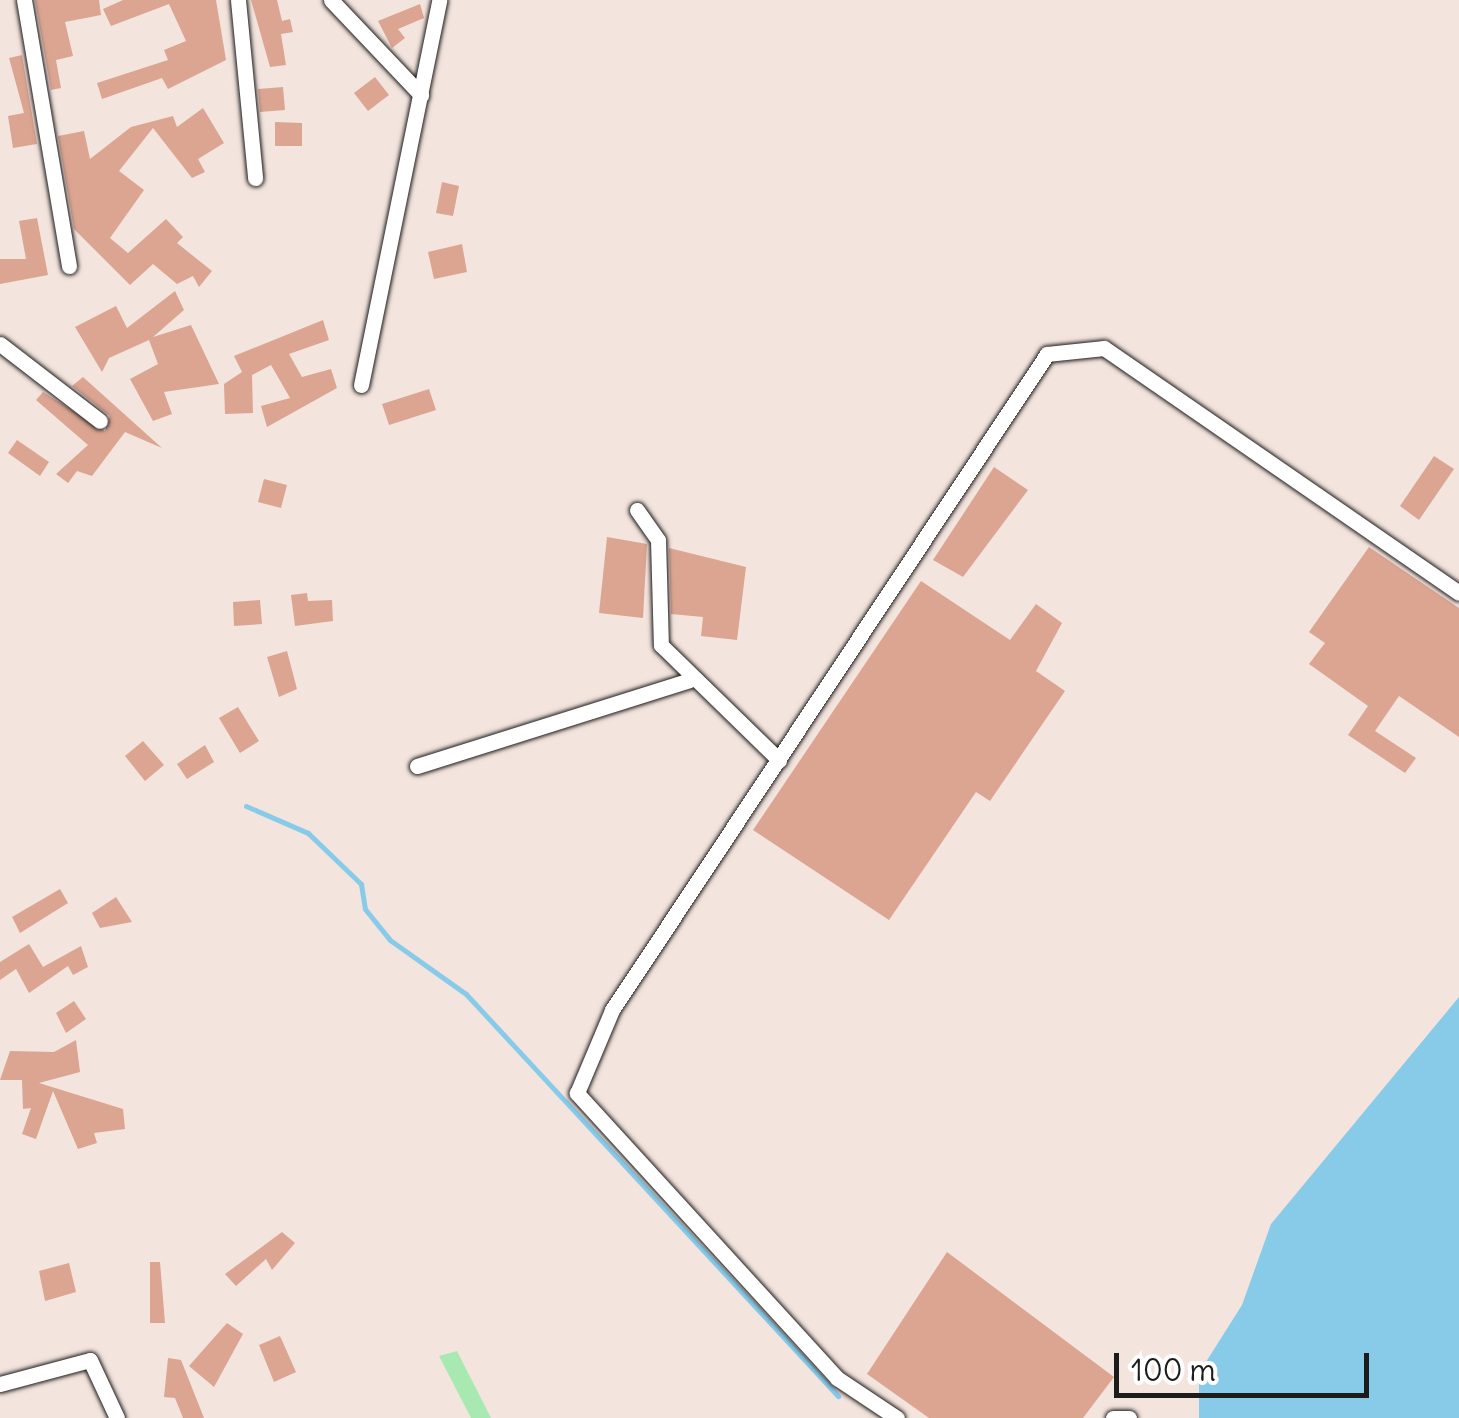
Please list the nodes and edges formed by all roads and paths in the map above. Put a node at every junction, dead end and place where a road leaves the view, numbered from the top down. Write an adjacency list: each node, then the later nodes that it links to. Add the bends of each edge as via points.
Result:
1 (24, 0): 7 (street)
2 (238, 0): 6 (street)
3 (330, 0): 5 (street)
4 (439, 0): 5 (street)
5 (422, 95): 9 (street)
6 (255, 178)
7 (69, 266)
8 (0, 344): 10 (street)
9 (361, 385)
10 (100, 420)
11 (637, 510): 13 (street, via 658,540 661,646)
12 (1459, 592): 14 (street, via 1104,348 1047,354)
13 (689, 680): 14 (street); 15 (street)
14 (779, 760): 18 (street, via 612,1010 576,1093 837,1378)
15 (417, 766)
16 (0, 1384): 17 (street, via 90,1360)
17 (117, 1418)
18 (897, 1418)
19 (1113, 1418): 20 (street)
20 (1129, 1418)

